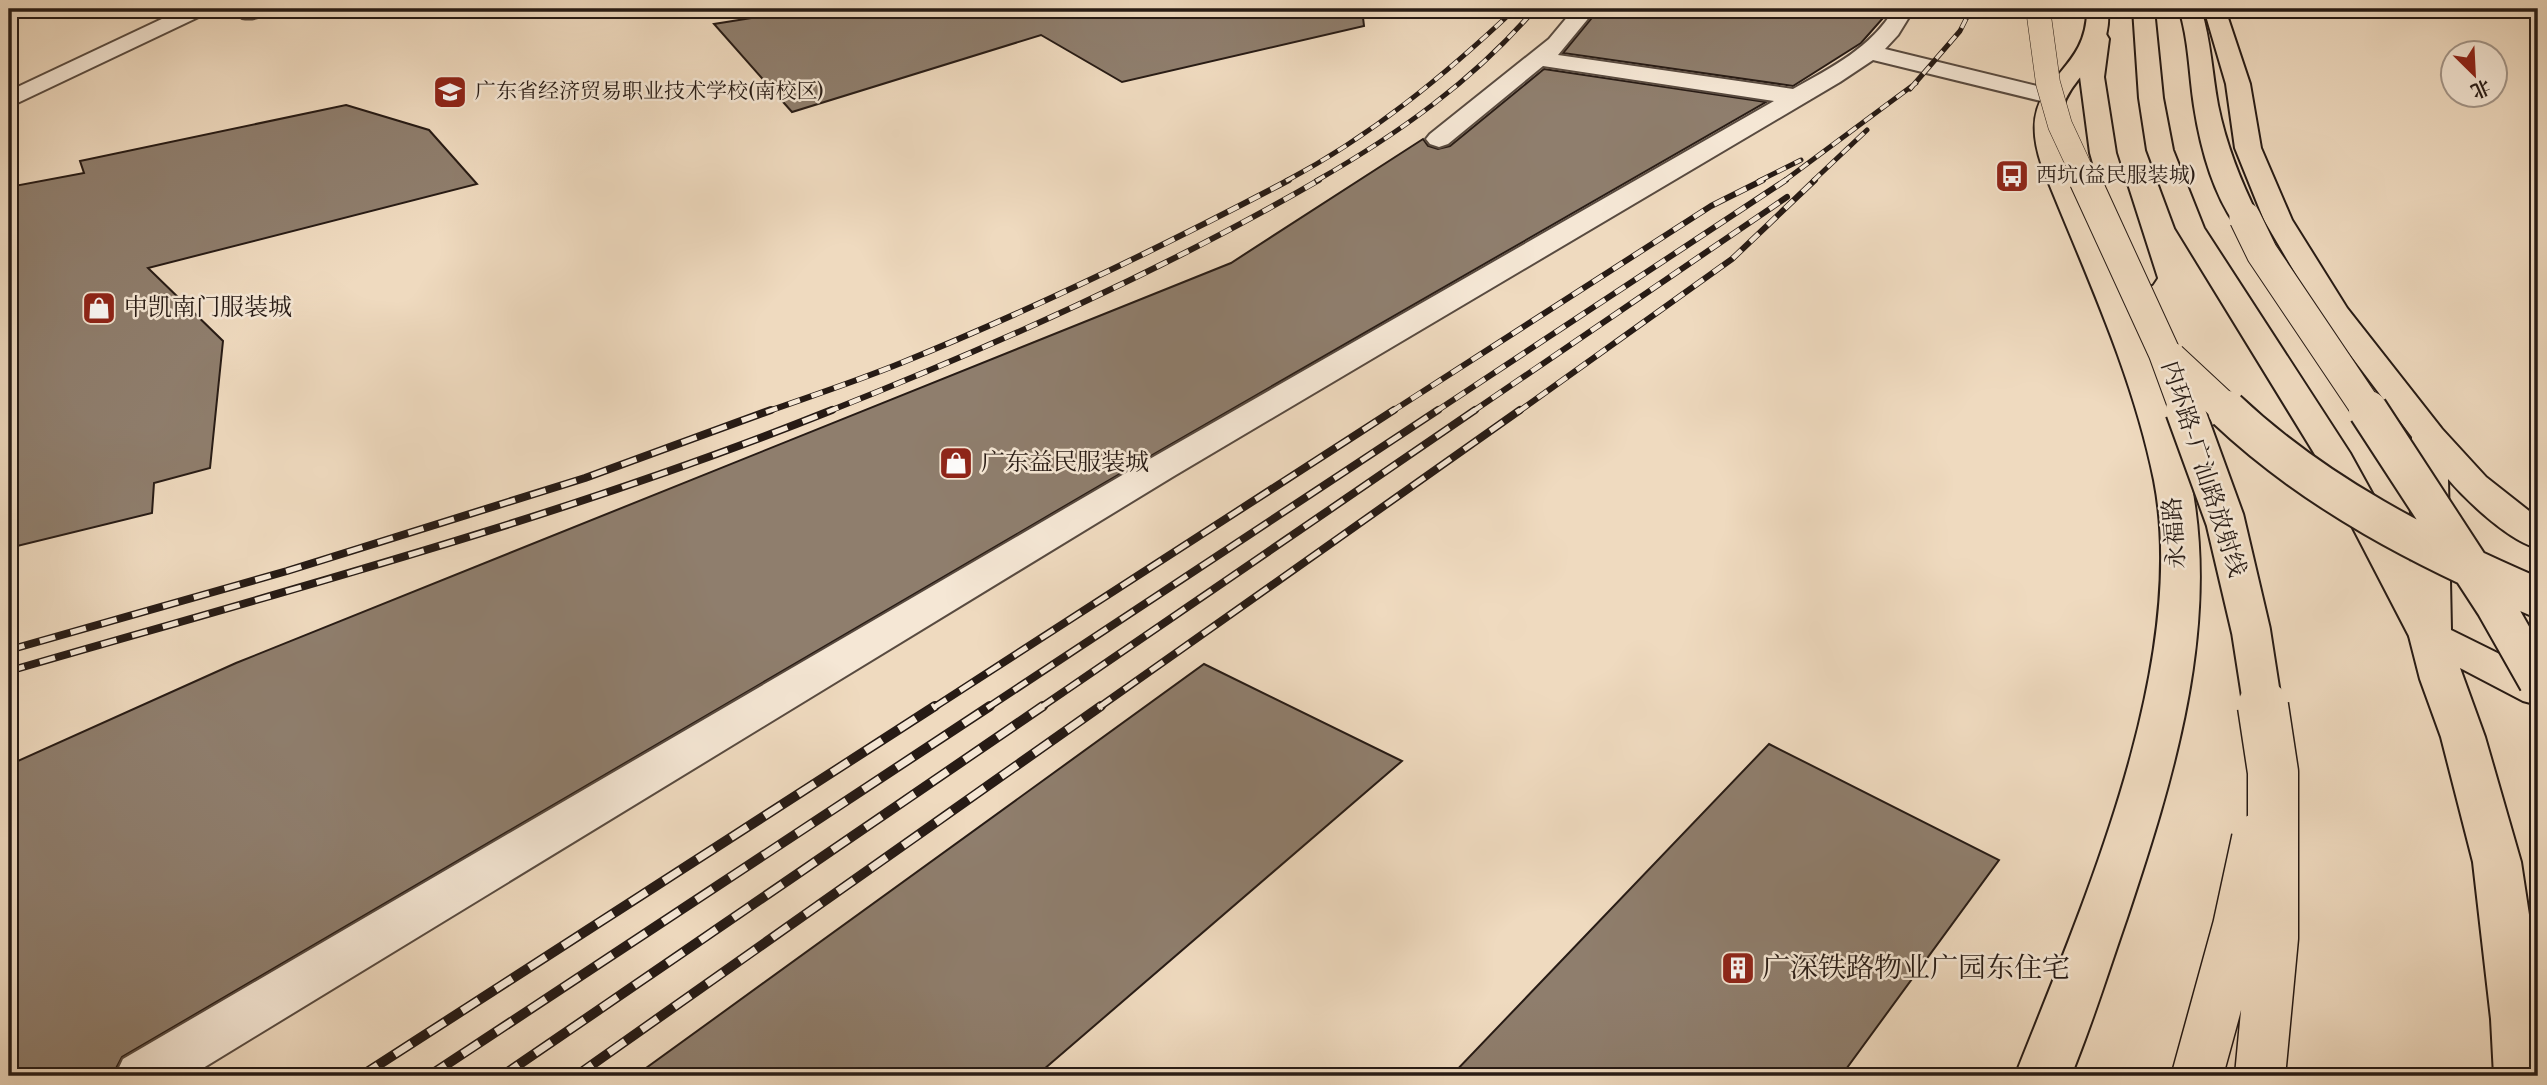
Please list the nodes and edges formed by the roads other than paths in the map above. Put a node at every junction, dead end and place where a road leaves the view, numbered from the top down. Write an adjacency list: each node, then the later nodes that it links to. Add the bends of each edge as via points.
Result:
1 (160, 9): 10 (street)
2 (200, 9): 12 (street)
3 (1586, 9): 14 (street)
4 (1904, 9): 13 (street, via 1886,37)
5 (2038, 9): 20 (main road, 内环路-广汕路放射线, bridge, via 2048,83 2060,125)
6 (2098, 9): 11 (main road)
7 (2143, 9): 24 (main road, via 2160,150 2190,228 2332,453)
8 (2190, 9): 25 (main road, bridge, via 2215,145 2262,253 2411,472)
9 (2214, 9): 21 (main road, via 2238,84 2248,148 2278,220 2334,312)
10 (94, 39): 12 (street); 15 (street)
11 (2098, 39): 17 (main road, 永福路); 29 (main road, bridge, via 2092,77 2110,184 2222,496 2244,575 2258,667 2262,738 2257,839)
12 (135, 40): 18 (street)
13 (1869, 52): 16 (street); 17 (street)
14 (1539, 59): 16 (street); 19 (street)
15 (9, 78)
16 (1796, 97): 27 (street, via 1161,468)
17 (2053, 97): 28 (main road, 永福路, via 2046,128 2057,166 2158,420 2171,478 2179,581 2167,701 2148,777 2115,882)
18 (9, 100)
19 (1439, 139)
20 (2164, 352): 23 (main road, bridge, via 2304,475 2466,567); 30 (main road, 内环路-广汕路放射线, bridge, via 2238,568 2273,772 2273,938)
21 (2430, 436): 22 (main road, via 2473,485); 24 (main road)
22 (2538, 537)
23 (2538, 598)
24 (2430, 636): 26 (main road); 31 (main road, via 2497,862)
25 (2538, 681)
26 (2538, 691)
27 (143, 1076)
28 (2043, 1076)
29 (2197, 1076)
30 (2260, 1076)
31 (2522, 1076)

